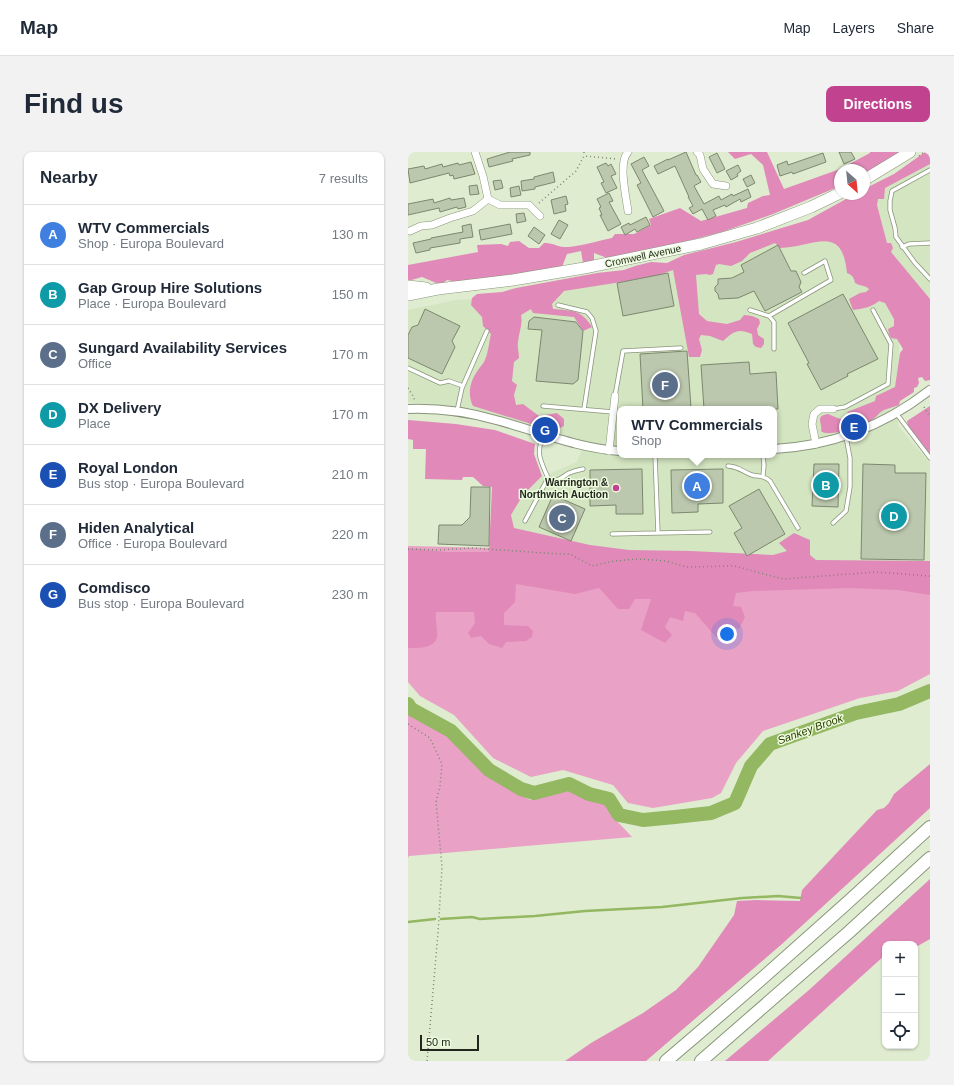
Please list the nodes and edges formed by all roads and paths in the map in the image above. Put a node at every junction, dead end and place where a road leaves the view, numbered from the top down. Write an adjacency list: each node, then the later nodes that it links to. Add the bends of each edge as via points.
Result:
1 (475, 152): 12 (street)
2 (584, 152): 6 (path)
3 (628, 152): 7 (street)
4 (697, 152): 10 (street, via 703,169 713,184)
5 (910, 152): 9 (main road)
6 (584, 156): 7 (path); 13 (path, via 576,171)
7 (624, 159): 14 (street)
8 (930, 170): 18 (lane, via 892,191 890,210 896,238)
9 (870, 176)
10 (726, 186)
11 (834, 196): 22 (main road, Cromwell Avenue, via 757,228 701,244 584,268)
12 (488, 199): 13 (street, via 500,205 529,205); 16 (street, via 473,211)
13 (532, 208): 15 (street)
14 (628, 211)
15 (540, 216)
16 (410, 231)
17 (930, 243): 18 (lane)
18 (902, 247): 20 (lane)
19 (804, 273): 27 (lane, via 825,261 831,280)
20 (930, 279)
21 (408, 286): 22 (main road, Cromwell Avenue)
22 (438, 289): 23 (main road, Cromwell Avenue)
23 (408, 295)
24 (558, 305): 39 (lane, via 586,312 592,318 596,331)
25 (750, 310): 27 (lane)
26 (873, 310): 40 (lane, via 891,344 888,384 845,407)
27 (769, 316): 30 (lane, via 774,322)
28 (487, 331): 32 (lane)
29 (681, 348): 35 (lane, via 623,351)
30 (774, 349)
31 (408, 368): 32 (lane, via 440,383 449,381)
32 (462, 386): 41 (lane)
33 (408, 388): 38 (path, via 414,396)
34 (930, 390): 43 (street)
35 (615, 396): 42 (street)
36 (543, 406): 39 (lane)
37 (924, 407): 44 (path)
38 (412, 409): 41 (street)
39 (584, 409): 42 (lane)
40 (833, 409): 47 (street, via 820,409 814,414 812,424)
41 (457, 412): 45 (street, via 496,420)
42 (613, 412): 49 (street)
43 (896, 414): 46 (street); 53 (lane)
44 (930, 417)
45 (543, 435): 49 (street); 57 (lane, via 538,450)
46 (846, 436): 47 (street); 59 (lane, via 850,458 850,487 846,511)
47 (816, 444): 48 (street)
48 (777, 449)
49 (609, 451): 50 (street)
50 (617, 451)
51 (655, 458): 62 (lane)
52 (763, 458): 56 (lane)
53 (930, 458)
54 (728, 466): 56 (lane)
55 (583, 469): 57 (lane, via 559,480)
56 (762, 476): 60 (lane, via 772,484)
57 (548, 478): 58 (lane)
58 (525, 521)
59 (833, 523)
60 (798, 528)
61 (710, 532): 62 (lane)
62 (658, 533): 63 (lane)
63 (612, 534)
64 (408, 549): 65 (path, via 472,548 570,554 592,566 638,559 687,566 734,566 783,579 876,572)
65 (930, 576)
66 (408, 724): 69 (path, via 430,738 442,764 436,802 442,866)
67 (930, 827): 70 (highway, via 765,977)
68 (930, 858): 71 (highway)
69 (427, 1061)
70 (666, 1061)
71 (701, 1061)

